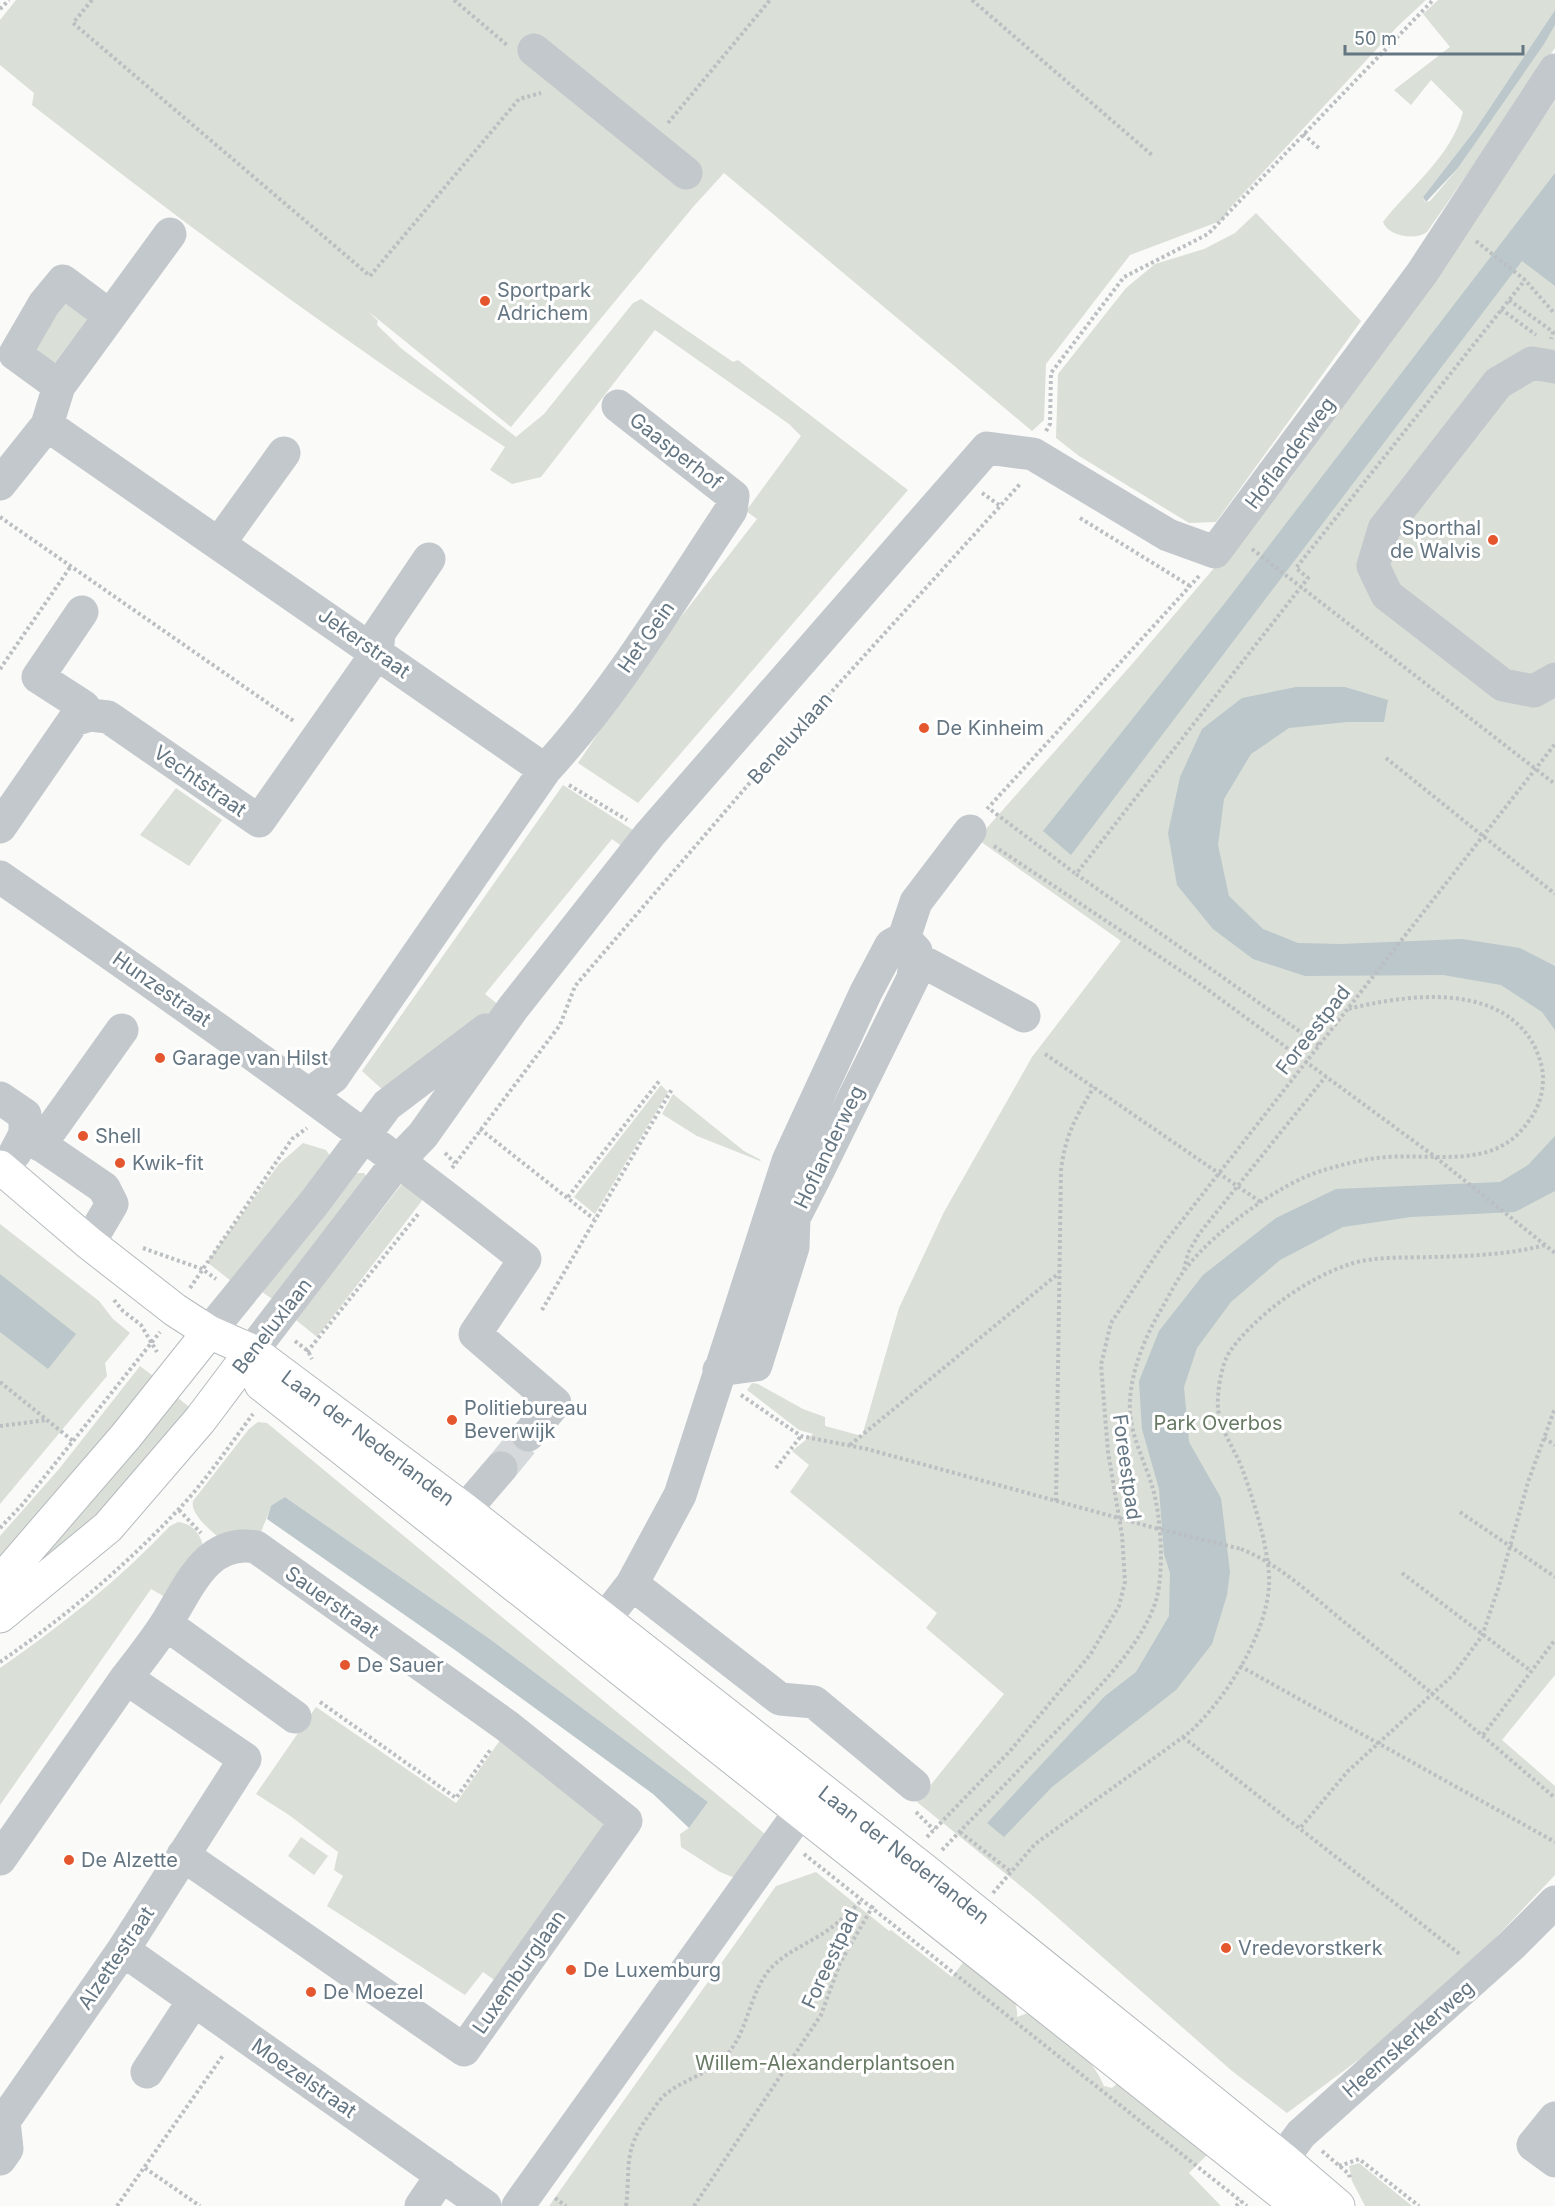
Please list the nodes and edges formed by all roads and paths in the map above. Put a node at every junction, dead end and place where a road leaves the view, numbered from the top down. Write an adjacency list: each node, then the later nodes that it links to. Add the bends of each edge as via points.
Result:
1 (9, 0): 7 (path)
2 (92, 0): 10 (path, via 73,23 370,276 519,99)
3 (454, 0): 8 (path, via 525,60)
4 (770, 0): 12 (path)
5 (972, 0): 14 (path)
6 (1433, 0): 11 (path, Beneluxlaan)
7 (0, 9)
8 (534, 50): 10 (street)
9 (1555, 70): 36 (street, Hoflanderweg, via 1422,273)
10 (574, 82): 12 (street)
11 (1303, 134): 13 (path); 29 (path, Beneluxlaan, via 1208,234 1124,276 1051,373 1050,424)
12 (651, 144): 15 (street)
13 (1320, 149)
14 (1152, 155)
15 (686, 173)
16 (170, 234): 22 (street)
17 (1486, 248): 18 (path)
18 (1525, 280): 19 (path); 21 (path)
19 (1509, 300): 20 (path); 24 (path, via 1553,332)
20 (1501, 309): 23 (path); 40 (path, via 1296,568 1308,578)
21 (1555, 314)
22 (110, 316): 25 (street); 25 (street, via 63,281 44,304 15,354)
23 (1526, 327)
24 (1550, 366): 44 (street, via 1532,363 1498,383 1384,529 1373,566 1387,595 1503,685 1534,691)
25 (59, 386): 27 (street)
26 (618, 406): 31 (street, Gaasperhof)
27 (47, 425): 30 (street); 34 (street, Jekerstraat)
28 (284, 453): 34 (street)
29 (1027, 474): 36 (street); 54 (street, Beneluxlaan, via 987,448); 73 (path, Beneluxlaan, via 766,764 574,986 560,1026)
30 (0, 484)
31 (734, 496): 50 (street, Het Gein, via 731,510 655,625 570,743)
32 (1076, 515): 39 (path)
33 (0, 517): 38 (path)
34 (220, 542): 42 (street, Jekerstraat)
35 (1253, 550): 40 (path)
36 (1215, 552): 39 (path)
37 (429, 559): 42 (street, Vechtstraat, via 379,633)
38 (71, 566): 43 (path); 46 (path)
39 (1190, 586): 52 (path)
40 (1301, 586): 49 (path); 56 (path)
41 (82, 612): 45 (street, via 38,676)
42 (377, 653): 46 (street, Vechtstraat); 50 (street, Jekerstraat)
43 (0, 669)
44 (1555, 679)
45 (90, 715): 46 (street, Vechtstraat, via 108,717 259,822); 53 (street, via 74,720)
46 (318, 738)
47 (1555, 744): 49 (path, Foreestpad)
48 (1386, 758): 55 (path)
49 (1536, 769): 51 (path); 55 (path, Foreestpad)
50 (545, 770): 54 (path); 72 (street)
51 (1555, 784)
52 (979, 819): 56 (path); 59 (street, Hoflanderweg, via 916,902); 66 (path)
53 (0, 827)
54 (650, 834): 60 (street, Beneluxlaan)
55 (1484, 836): 58 (path); 61 (path, Foreestpad)
56 (1076, 874): 64 (path)
57 (0, 877): 72 (street, Hunzestraat)
58 (1555, 894)
59 (905, 957): 62 (street); 95 (street, Hoflanderweg, via 866,992 788,1161)
60 (513, 1008): 74 (street, Beneluxlaan, via 387,1105); 77 (street, Beneluxlaan, via 423,1135)
61 (1348, 1009): 64 (path, Foreestpad); 76 (path, via 1383,1000 1449,997 1505,1013 1525,1031 1536,1048 1543,1074 1541,1100 1520,1134 1506,1146 1484,1155)
62 (1024, 1016)
63 (122, 1030): 75 (street, Laan der Nederlanden)
64 (1319, 1046): 66 (path, Foreestpad)
65 (1045, 1054): 69 (path)
66 (1307, 1061): 67 (path); 80 (path, Foreestpad)
67 (1326, 1076): 76 (path); 81 (path)
68 (660, 1080): 83 (path)
69 (1094, 1087): 80 (path); 89 (path, via 1064,1144)
70 (672, 1089): 85 (path)
71 (0, 1098): 75 (street, via 25,1115)
72 (319, 1102): 74 (street, Hunzestraat); 91 (path)
73 (480, 1129): 78 (path, Beneluxlaan); 83 (path)
74 (364, 1137): 77 (street, Hunzestraat); 93 (street, Beneluxlaan)
75 (33, 1139): 79 (street, Laan der Nederlanden); 86 (street, via 104,1188 112,1204)
76 (1434, 1156): 84 (path, via 1378,1158 1321,1170); 87 (path)
77 (397, 1162): 82 (street, Hunzestraat); 94 (street, Beneluxlaan)
78 (455, 1163)
79 (1, 1168): 86 (main road, Laan der Nederlanden)
80 (1218, 1174): 81 (path); 112 (path, Foreestpad, via 1162,1246 1111,1323 1101,1365 1101,1392)
81 (1237, 1186): 84 (path); 90 (path, via 1199,1234)
82 (437, 1190): 97 (path, Beneluxlaan); 101 (street, Hunzestraat, via 525,1259 476,1334 555,1403)
83 (568, 1197): 85 (path)
84 (1262, 1203): 90 (path, via 1224,1229)
85 (594, 1219): 92 (path)
86 (88, 1243): 91 (main road, Laan der Nederlanden)
87 (1545, 1245): 88 (path); 115 (path, via 1523,1251 1352,1263 1295,1293 1257,1323 1229,1353 1218,1391 1218,1411 1243,1469)
88 (1555, 1253)
89 (1059, 1273): 105 (path); 109 (path)
90 (1183, 1273): 140 (path, via 1160,1312 1130,1393 1130,1414 1158,1512 1157,1597 1143,1627 1115,1668)
91 (175, 1310): 93 (main road, Laan der Nederlanden); 104 (path)
92 (542, 1310)
93 (209, 1332): 94 (main road, Laan der Nederlanden); 118 (main road, Beneluxlaan, via 126,1436)
94 (246, 1359): 97 (main road, Laan der Nederlanden); 120 (main road, Beneluxlaan, via 200,1420 108,1527)
95 (717, 1374): 102 (path); 119 (street, Hoflanderweg, via 680,1495)
96 (0, 1382): 99 (path)
97 (279, 1384): 110 (main road, Laan der Nederlanden); 125 (path, Beneluxlaan, via 179,1510 107,1579)
98 (1555, 1408): 103 (path)
99 (47, 1420): 100 (path); 104 (path)
100 (0, 1426)
101 (528, 1435)
102 (801, 1436): 105 (path); 108 (path)
103 (1544, 1438): 106 (path); 114 (path)
104 (74, 1441): 113 (path)
105 (850, 1445): 109 (path)
106 (1555, 1445)
107 (501, 1468): 110 (street)
108 (776, 1468)
109 (1056, 1501): 112 (path)
110 (464, 1512): 122 (main road, Laan der Nederlanden)
111 (1460, 1512): 114 (path)
112 (1119, 1518): 115 (path, bridge); 144 (path, Foreestpad, via 1125,1582 1109,1626 1090,1655)
113 (0, 1528)
114 (1511, 1545): 117 (path); 123 (path)
115 (1266, 1560): 126 (path, via 1269,1586 1258,1631); 129 (path)
116 (1401, 1573): 123 (path)
117 (1555, 1577)
118 (0, 1582)
119 (632, 1584): 122 (street, Hoflanderweg); 135 (street, via 780,1699 814,1702)
120 (0, 1616)
121 (166, 1624): 128 (street, Sauerstraat); 130 (street); 131 (street, Sauerstraat, via 200,1567 240,1544 256,1547)
122 (595, 1631): 137 (main road, Laan der Nederlanden)
123 (1482, 1636): 127 (path); 129 (path, via 1454,1675)
124 (1555, 1640): 127 (path)
125 (0, 1662)
126 (1240, 1666): 133 (path, via 1213,1711); 134 (path)
127 (1532, 1671): 132 (path)
128 (126, 1678): 142 (street, Alzettestraat, via 245,1759); 143 (street, Sauerstraat)
129 (1434, 1694): 132 (path); 134 (path)
130 (295, 1717): 131 (path, via 300,1720 315,1699 456,1798)
131 (507, 1726): 138 (street, Sauerstraat)
132 (1483, 1735): 136 (path)
133 (1183, 1737): 139 (path); 145 (path, via 1035,1844)
134 (1376, 1743): 139 (path); 141 (path)
135 (914, 1785)
136 (1555, 1798)
137 (809, 1799): 144 (main road, Laan der Nederlanden); 168 (street)
138 (626, 1821): 142 (street, Luxemburglaan, via 464,2050)
139 (1301, 1827): 150 (path)
140 (960, 1832): 144 (path); 145 (path)
141 (1555, 1842)
142 (183, 1855): 149 (street, Alzettestraat)
143 (0, 1860)
144 (912, 1865): 162 (main road, Laan der Nederlanden); 170 (path, Foreestpad, via 870,1908 840,1963 821,2015)
145 (1011, 1872): 146 (path)
146 (990, 1897)
147 (861, 1901): 169 (path, via 842,1919 786,1954 771,1968 761,1981 739,2038 724,2057 705,2073 665,2094 637,2131 629,2150)
148 (1555, 1902): 150 (street, Heemskerkerweg)
149 (123, 1950): 151 (street, Moezelstraat); 155 (street, Alzettestraat)
150 (1482, 1973): 162 (street, Heemskerkerweg, via 1301,2134)
151 (194, 2000): 152 (street, Moezelstraat); 153 (street)
152 (239, 2032): 159 (path); 161 (street, Moezelstraat)
153 (147, 2072)
154 (1555, 2118): 157 (street, via 1533,2145)
155 (2, 2120): 156 (street, Alzettestraat, via 7,2149)
156 (0, 2159)
157 (1555, 2161)
158 (1339, 2165): 174 (path, via 1359,2159)
159 (144, 2168): 164 (path); 165 (path)
160 (1207, 2174): 163 (path)
161 (442, 2175): 166 (street); 167 (street, Moezelstraat)
162 (1266, 2182): 163 (path); 172 (main road, Laan der Nederlanden); 173 (main road, Laan der Nederlanden)
163 (1241, 2201): 171 (path)
164 (117, 2206)
165 (200, 2206)
166 (421, 2206)
167 (485, 2206)
168 (518, 2206)
169 (626, 2206)
170 (694, 2206)
171 (1236, 2206)
172 (1298, 2206)
173 (1338, 2206)
174 (1419, 2206)

